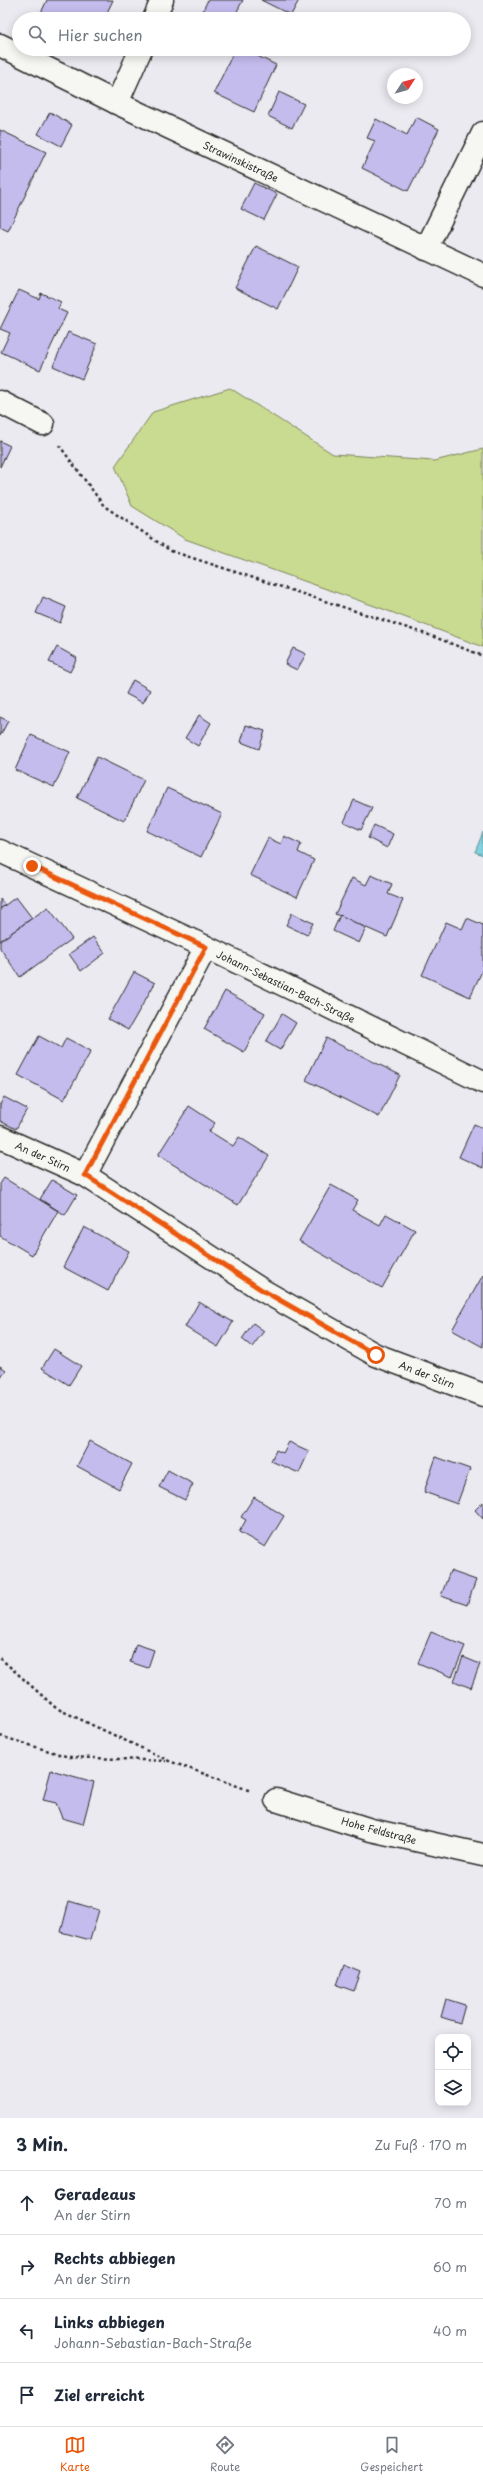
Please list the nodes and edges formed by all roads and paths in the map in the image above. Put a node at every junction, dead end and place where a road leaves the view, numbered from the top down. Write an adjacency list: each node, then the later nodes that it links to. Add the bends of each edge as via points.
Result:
1 (162, 0): 2 (street)
2 (157, 12)
3 (0, 45): 4 (street, Strawinskistraße)
4 (12, 51)
5 (22, 56): 7 (street, Strawinskistraße)
6 (138, 56): 7 (street)
7 (117, 103): 9 (street, Strawinskistraße)
8 (483, 134): 9 (street)
9 (426, 249): 10 (street, Strawinskistraße)
10 (483, 275)
11 (0, 402): 12 (street)
12 (43, 424): 13 (path, via 104,506 171,551 430,635)
13 (483, 656)
14 (0, 851): 15 (street, Johann-Sebastian-Bach-Straße)
15 (206, 947): 16 (street, Johann-Sebastian-Bach-Straße); 18 (street)
16 (483, 1082)
17 (0, 1137): 18 (street, An der Stirn)
18 (85, 1175): 19 (street, An der Stirn, via 262,1290 376,1355)
19 (483, 1395)
20 (0, 1658): 22 (path, via 56,1708)
21 (0, 1736): 22 (path, via 69,1757)
22 (169, 1761): 23 (path)
23 (276, 1800): 24 (street, Hohe Feldstraße, via 370,1830)
24 (483, 1855)

